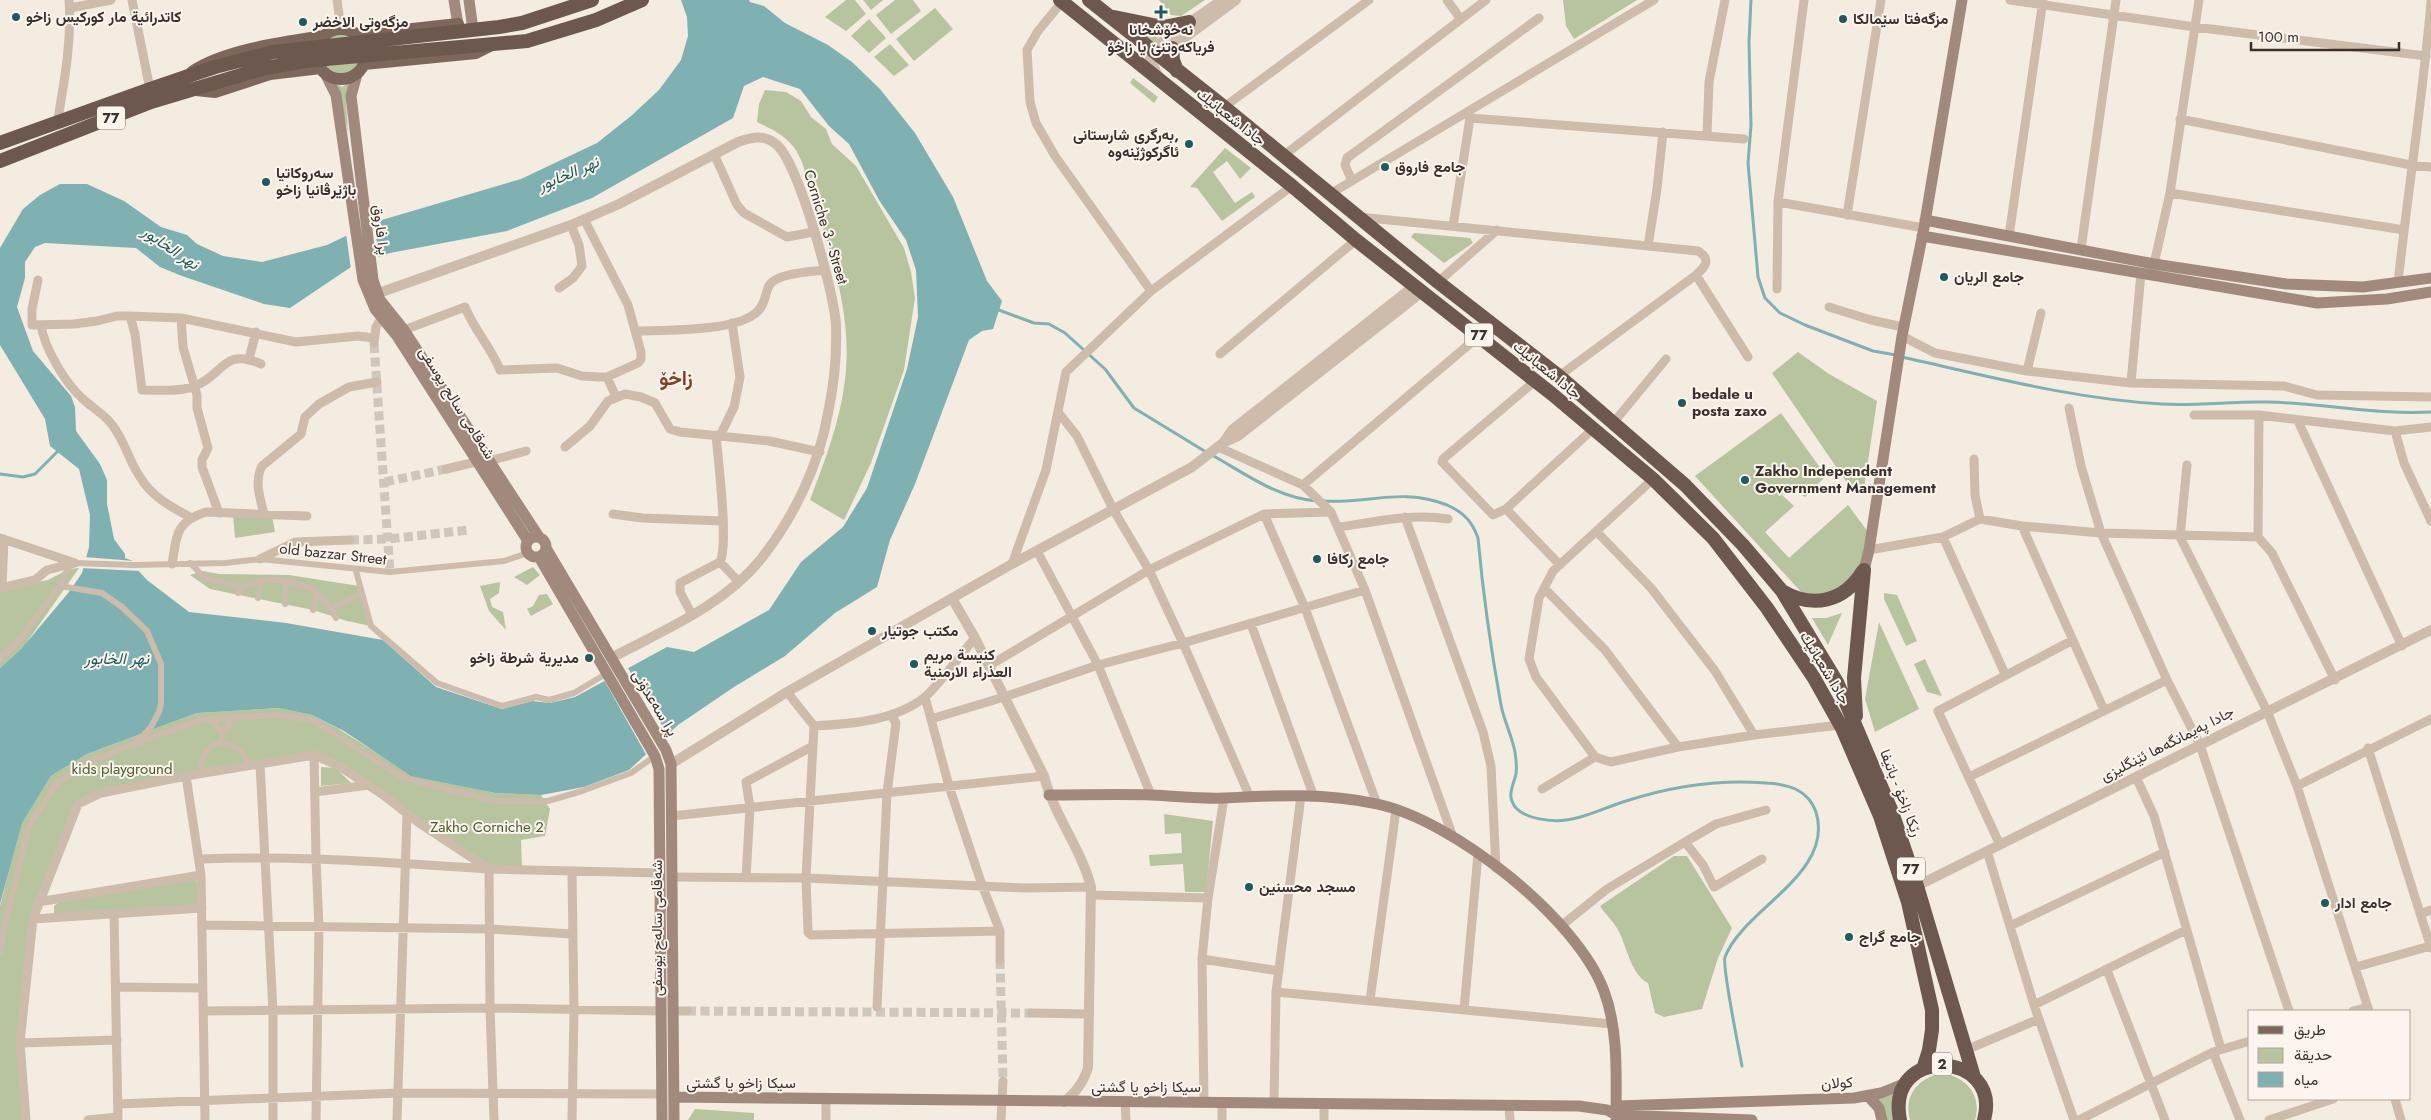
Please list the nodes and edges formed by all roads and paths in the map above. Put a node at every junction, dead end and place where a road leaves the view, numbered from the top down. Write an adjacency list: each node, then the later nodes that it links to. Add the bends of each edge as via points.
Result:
1 (111, 0): 25 (street)
2 (132, 0): 51 (street)
3 (337, 0): 33 (street)
4 (454, 0): 31 (main road)
5 (469, 0): 31 (main road)
6 (592, 0): 31 (highway, 77, via 522,23)
7 (1089, 0): 26 (highway, جادا شعبانيك / 77)
8 (1222, 0): 30 (street)
9 (1236, 0): 39 (street)
10 (1369, 0): 52 (street)
11 (1447, 0): 28 (street)
12 (1486, 0): 28 (street)
13 (1654, 0): 53 (street)
14 (1725, 0): 57 (street, via 1709,82)
15 (1804, 0): 70 (street)
16 (1881, 0): 71 (street)
17 (1962, 0): 76 (main road)
18 (2010, 0): 24 (street)
19 (2116, 0): 27 (street)
20 (2199, 0): 32 (street)
21 (1061, 1): 42 (highway, جادا شعبانيك / 77); 96 (street, via 1027,50 1030,102 1036,123 1055,156)
22 (638, 2): 38 (highway, 77, via 545,36)
23 (2431, 2): 41 (street)
24 (2043, 3): 27 (street); 80 (street)
25 (69, 4): 55 (street, via 68,50)
26 (1106, 14): 30 (highway, via 1163,27); 40 (highway, جادا شعبانيك / 77)
27 (2113, 15): 32 (street); 83 (street)
28 (1460, 18): 61 (street)
29 (1539, 18): 65 (street, via 1348,158 1345,165)
30 (1189, 22): 40 (street)
31 (466, 27): 34 (main road); 49 (highway, 77, via 372,43 311,46 273,52 215,67)
32 (2195, 28): 41 (street); 54 (street)
33 (341, 29): 35 (main road); 36 (main road)
34 (397, 30): 35 (main road); 43 (main road, via 389,45 394,57)
35 (358, 35): 44 (main road, via 366,52)
36 (324, 36): 37 (main road); 46 (main road, via 316,52)
37 (286, 42): 45 (main road, via 294,47 297,55); 49 (main road, via 207,62)
38 (498, 43): 43 (main road, via 476,53); 49 (highway, 77, via 304,61 261,69 224,81)
39 (1172, 48): 40 (street); 47 (highway)
40 (1153, 56): 42 (street); 47 (highway, جادا شعبانيك / 77); 50 (street)
41 (2426, 56): 48 (street)
42 (1131, 59): 50 (highway, جادا شعبانيك / 77)
43 (401, 61): 44 (main road)
44 (361, 69): 46 (main road, via 341,79); 66 (main road, via 350,96)
45 (291, 71): 46 (main road); 49 (main road, via 270,74 215,92)
46 (323, 71): 66 (main road, via 336,95)
47 (1178, 72): 52 (highway, جادا شعبانيك / 77)
48 (2428, 77): 63 (street)
49 (187, 84): 51 (highway, 77); 62 (highway, 77)
50 (1164, 84): 67 (highway, جادا شعبانيك / 77)
51 (150, 89): 55 (highway, 77)
52 (1224, 107): 61 (highway, جادا شعبانيك / 77)
53 (1469, 115): 56 (street); 65 (street); 75 (street)
54 (2180, 119): 63 (street); 69 (street)
55 (57, 124): 59 (highway, 77)
56 (1663, 132): 57 (street); 82 (street)
57 (1707, 135): 58 (street)
58 (1744, 139)
59 (0, 144)
60 (714, 154): 73 (street, Corniche 3 - Street); 79 (street, via 737,205 744,213 787,237); 79 (street, Corniche 3 - Street, via 753,137 763,137 776,144 795,174)
61 (1283, 156): 68 (highway, جادا شعبانيك / 77)
62 (0, 161)
63 (2411, 165): 64 (street); 78 (street)
64 (2431, 166)
65 (1352, 181): 68 (street)
66 (355, 183): 90 (main road, پرا فاروق)
67 (1292, 186): 81 (highway, جادا شعبانيك / 77); 96 (street)
68 (1330, 194): 72 (highway, جادا شعبانيك / 77)
69 (2170, 194): 78 (street); 84 (street)
70 (1778, 202): 71 (street); 95 (street)
71 (1847, 215): 76 (street)
72 (1358, 217): 75 (street); 91 (highway, جادا شعبانيك / 77)
73 (584, 219): 74 (street, Corniche 3 - Street); 107 (street, via 625,299)
74 (571, 224): 93 (street, via 582,266 574,278); 98 (street, Corniche 3 - Street)
75 (1453, 226): 77 (street)
76 (1924, 228): 80 (main road); 86 (main road); 109 (main road)
77 (1497, 230): 82 (street); 91 (street)
78 (2404, 230): 92 (street)
79 (813, 232): 85 (street, Corniche 3 - Street)
80 (2009, 236): 83 (main road)
81 (1356, 240): 94 (highway, جادا شعبانيك / 77); 111 (street)
82 (1648, 246): 87 (street, via 1698,251 1707,260 1706,266)
83 (2081, 249): 84 (main road)
84 (2154, 264): 92 (main road, via 2295,285 2363,287)
85 (824, 270): 104 (street, via 781,276 771,281 758,312); 138 (street, Corniche 3 - Street, via 836,325 835,359)
86 (2141, 273): 97 (main road, via 2317,303 2387,299); 121 (street)
87 (1696, 275): 112 (street); 117 (street)
88 (2431, 278): 92 (main road)
89 (38, 280): 105 (street, via 32,325)
90 (368, 280): 98 (main road, شەقامی سالح یوسفی); 102 (main road, شەقامی سالح یوسفی, via 370,300)
91 (1438, 282): 117 (highway, جادا شعبانيك / 77)
92 (2398, 283)
93 (559, 288)
94 (1418, 289): 110 (highway, جادا شعبانيك / 77); 135 (street, via 1232,430)
95 (1777, 289)
96 (1151, 291): 126 (street, via 1066,372)
97 (2431, 292)
98 (376, 294): 106 (main road, شەقامی سالح یوسفی)
99 (1829, 307): 109 (street)
100 (2041, 313): 116 (street)
101 (130, 316): 103 (street); 105 (street, via 97,322); 122 (street, via 142,390)
102 (382, 317): 108 (street, via 376,327 374,341 358,336 296,342); 141 (main road, شەقامی سالح یوسفی)
103 (181, 318): 108 (street); 122 (street, via 183,347)
104 (732, 323): 107 (street, via 690,330); 134 (street, via 740,377 734,407)
105 (41, 325): 154 (street, via 42,336 52,356 76,392 112,424 148,488)
106 (404, 330): 118 (street, via 466,307 475,329 488,345 500,370 558,368 582,376); 140 (main road, شەقامی سالح یوسفی)
107 (636, 331): 118 (street, via 641,359)
108 (256, 332): 113 (street)
109 (1902, 334): 116 (street, via 1935,353); 170 (main road)
110 (1479, 336): 119 (highway, جادا شعبانيك / 77); 145 (street)
111 (1220, 354)
112 (1748, 357)
113 (249, 359): 115 (street); 122 (street, via 233,359)
114 (1666, 359): 130 (street)
115 (262, 364)
116 (2027, 371): 121 (street)
117 (1559, 376): 130 (highway, جادا شعبانيك / 77)
118 (607, 377): 123 (street)
119 (1535, 381): 132 (highway, جادا شعبانيك / 77); 149 (street, via 1442,459 1489,512 1493,515)
120 (377, 382): 150 (street, via 349,387 319,404 305,417 301,434 262,466 258,485)
121 (2131, 383): 124 (street, via 2284,386 2317,395)
122 (194, 386): 148 (street, via 208,448 202,467)
123 (616, 397): 134 (street, via 631,394 651,400 670,429); 136 (street, via 608,401 590,426)
124 (2431, 397)
125 (2069, 408): 163 (street, via 2081,466)
126 (1058, 412): 146 (street, via 1077,436); 178 (street, via 1046,470)
127 (2194, 415): 128 (street)
128 (2259, 415): 129 (street); 167 (street)
129 (2298, 421): 133 (street); 207 (street)
130 (1614, 422): 190 (highway, جادا شعبانيك / 77, via 1685,485)
131 (2431, 427): 133 (street)
132 (1593, 429): 144 (highway, جادا شعبانيك / 77); 149 (street)
133 (2395, 431): 159 (street, via 2404,463)
134 (718, 435): 138 (street); 158 (street)
135 (1219, 446): 145 (street); 146 (street, via 1192,466)
136 (565, 447)
137 (526, 451): 140 (street)
138 (820, 452): 185 (street, Corniche 3 - Street, via 778,535 761,560)
139 (1974, 459): 157 (street, via 1975,496)
140 (489, 460): 168 (main road, شەقامی سالح یوسفی)
141 (476, 462): 143 (street); 168 (main road, شەقامی سالح یوسفی)
142 (2186, 465): 165 (street)
143 (446, 469)
144 (1654, 479): 162 (street); 226 (highway, جادا شعبانيك / 77, via 1713,538 1768,608)
145 (1306, 487): 147 (street)
146 (1113, 508): 171 (street); 181 (street)
147 (1329, 510): 152 (street); 161 (street)
148 (219, 512): 150 (street); 154 (street)
149 (1502, 512): 179 (street)
150 (264, 514): 153 (street)
151 (613, 514): 158 (street)
152 (1264, 514): 181 (street); 197 (street)
153 (307, 516)
154 (190, 517): 177 (street, via 178,532)
155 (1405, 517): 156 (street); 161 (street); 278 (street, via 1483,732 1490,766)
156 (1448, 519)
157 (1980, 519): 160 (street); 164 (street)
158 (723, 520): 174 (street, via 723,556)
159 (2431, 521)
160 (2022, 526): 163 (street); 205 (street)
161 (1339, 527): 189 (street)
162 (1597, 532): 179 (street); 229 (street, via 1650,588 1704,656)
163 (2101, 533): 165 (street); 213 (street)
164 (1943, 537): 170 (street); 212 (street)
165 (2180, 537): 167 (street); 219 (street)
166 (2, 538): 175 (street); 187 (street)
167 (2258, 538): 214 (street, via 2272,553)
168 (533, 539): 172 (main road, via 543,540); 172 (main road, via 525,546)
169 (350, 540): 173 (street, via 296,542)
170 (1869, 550): 182 (main road)
171 (1038, 551): 178 (street); 200 (street)
172 (537, 553): 180 (street, old bazzar Street, via 479,564 390,572); 211 (main road)
173 (260, 559): 176 (street, old bazzar Street); 180 (street, old bazzar Street)
174 (720, 562): 185 (street); 199 (street, via 680,583 680,592)
175 (72, 563): 177 (street, old bazzar Street); 186 (street); 187 (street, via 47,570 35,580)
176 (190, 563): 177 (street, old bazzar Street); 183 (street, via 205,578 240,591 243,586)
177 (172, 564)
178 (1012, 564): 194 (street)
179 (1560, 565): 188 (street)
180 (356, 570): 192 (street)
181 (1149, 570): 200 (street); 206 (street)
182 (1864, 570): 190 (highway, via 1856,582 1834,598 1821,601 1794,598); 225 (highway, via 1854,678)
183 (262, 581): 184 (street); 193 (street)
184 (286, 582): 191 (street, via 298,582); 195 (street)
185 (739, 582): 199 (street, Corniche 3 - Street)
186 (63, 587): 208 (street); 234 (street, via 102,593 122,607 147,631 162,664 159,712 151,727 136,743)
187 (1, 588)
188 (1544, 588): 233 (street, via 1605,650); 239 (street, via 1539,598 1529,659 1536,677)
189 (1365, 590): 197 (street); 267 (street)
190 (1781, 590): 225 (highway, رێکا زاخۆ - باتیفا / 77, via 1829,668)
191 (317, 592): 196 (street); 198 (street)
192 (361, 594): 196 (street); 211 (street, via 371,626 437,683 502,706 536,696 549,700 574,693)
193 (258, 598)
194 (953, 600): 204 (street); 215 (street)
195 (285, 604)
196 (331, 608): 201 (street)
197 (1305, 608): 202 (street); 261 (street)
198 (314, 610)
199 (692, 615): 211 (street, Corniche 3 - Street)
200 (1072, 617): 209 (street); 210 (street)
201 (336, 618)
202 (1251, 624): 206 (street); 258 (street)
203 (2431, 630): 207 (street, جادا په‌يمانگه‌ها ئێنگليزى)
204 (975, 638): 210 (street); 216 (street)
205 (2073, 640): 212 (street); 218 (street)
206 (1183, 643): 209 (street); 256 (street)
207 (2402, 646): 214 (street, جادا په‌يمانگه‌ها ئێنگليزى)
208 (0, 659)
209 (1098, 665): 217 (street); 255 (street)
210 (989, 666): 217 (street)
211 (613, 669): 236 (main road, پرا سەعدۆنی); 238 (main road, پرا سەعدۆنی)
212 (2005, 674): 246 (street, via 1938,711)
213 (2167, 680): 218 (street); 231 (street)
214 (2335, 680): 219 (street, جادا په‌يمانگه‌ها ئێنگليزى)
215 (787, 692): 227 (street); 241 (street)
216 (924, 697): 220 (street); 224 (street)
217 (1004, 697): 224 (street); 245 (street)
218 (2104, 710): 246 (street)
219 (2267, 711): 231 (street, جادا په‌يمانگه‌ها ئێنگليزى); 250 (street)
220 (892, 715): 227 (street); 253 (street, via 896,723)
221 (228, 718): 223 (street); 228 (street, via 230,726); 238 (street, via 279,715 312,720 404,778 494,801 548,801 631,772)
222 (2431, 718): 235 (street)
223 (213, 719): 228 (street); 234 (street, via 201,720)
224 (931, 719): 249 (street)
225 (1856, 723): 287 (highway, رێکا زاخۆ - باتیفا / 77, via 1892,812)
226 (1840, 725): 229 (street); 340 (highway, رێکا زاخۆ - باتیفا / 77, via 1880,816 1908,902 1932,1010 1929,1050)
227 (814, 726): 232 (street)
228 (222, 731): 230 (street)
229 (1754, 734): 233 (street)
230 (222, 744): 242 (street, via 241,752); 243 (street, via 215,744 204,752 200,762)
231 (2200, 745): 247 (street, جادا په‌يمانگه‌ها ئێنگليزى); 326 (street)
232 (813, 746): 260 (street); 262 (street, via 746,782)
233 (1678, 747): 239 (street, via 1611,762)
234 (124, 748): 308 (street, via 91,762 57,783 29,826)
235 (2368, 748): 250 (street); 294 (street)
236 (666, 750): 241 (main road, شەقامی سالەح یوسفی)
237 (314, 755): 240 (street); 248 (street, via 341,767); 252 (street)
238 (655, 756): 282 (main road, شەقامی سالەح یوسفی, via 660,776)
239 (1595, 757): 251 (street)
240 (260, 764): 242 (street); 273 (street)
241 (671, 764): 266 (main road, شەقامی سالەح یوسفی)
242 (249, 766): 243 (street)
243 (202, 773): 244 (street)
244 (186, 776): 275 (street); 290 (street, via 101,792 78,804)
245 (1044, 776): 249 (street); 254 (street)
246 (1969, 777): 269 (street)
247 (2136, 777): 269 (street, جادا په‌يمانگه‌ها ئێنگليزى); 271 (street, via 2154,816)
248 (369, 786): 252 (street); 265 (street)
249 (949, 786): 253 (street); 286 (street)
250 (2297, 786): 311 (street)
251 (1542, 790)
252 (314, 792): 274 (street)
253 (887, 793): 260 (street); 285 (street)
254 (1049, 795): 255 (main road); 288 (street, via 1087,872)
255 (1151, 795): 259 (main road)
256 (1249, 795): 257 (main road); 259 (main road)
257 (1301, 796): 258 (main road); 313 (street)
258 (1314, 797): 261 (main road)
259 (1224, 798): 289 (street)
260 (809, 800): 262 (street); 284 (street)
261 (1377, 804): 263 (main road)
262 (750, 807): 266 (street); 283 (street)
263 (1396, 810): 267 (main road); 317 (street)
264 (1766, 810): 268 (street, via 1716,824)
265 (407, 814): 277 (street); 279 (street)
266 (672, 816): 282 (main road, شەقامی سالەح یوسفی)
267 (1453, 837): 272 (main road)
268 (1685, 842): 276 (street, via 1714,887); 297 (street, via 1607,889)
269 (2000, 845): 270 (street, جادا په‌يمانگه‌ها ئێنگليزى)
270 (1987, 851): 287 (street, جادا په‌يمانگه‌ها ئێنگليزى); 298 (street)
271 (2165, 852): 298 (street); 303 (street)
272 (1478, 854): 278 (main road); 325 (street)
273 (265, 856): 274 (street); 275 (street); 299 (street)
274 (316, 858): 277 (street); 300 (street)
275 (199, 859): 281 (street)
276 (1762, 859)
277 (405, 864): 279 (street); 301 (street)
278 (1496, 868): 297 (main road)
279 (489, 869): 280 (street); 302 (street)
280 (572, 872): 282 (street); 306 (street)
281 (201, 875): 290 (street); 291 (street)
282 (666, 875): 283 (street); 329 (main road, شەقامی سالەح یوسفی)
283 (746, 878): 284 (street)
284 (806, 878): 285 (street); 305 (street, via 806,927 811,935)
285 (882, 881): 286 (street); 305 (street)
286 (982, 885): 288 (street); 304 (street)
287 (1917, 886): 338 (highway, رێکا زاخۆ - باتیفا / 77)
288 (1091, 891): 289 (street); 332 (street)
289 (1208, 898): 310 (street)
290 (38, 902): 295 (street)
291 (202, 908): 293 (street); 296 (street)
292 (2431, 910): 294 (street)
293 (114, 914): 295 (street); 314 (street)
294 (2420, 914): 307 (street)
295 (33, 919): 337 (street)
296 (202, 925): 299 (street); 315 (street)
297 (1561, 926): 334 (main road, via 1582,950 1599,978)
298 (2010, 926): 318 (street)
299 (270, 927): 300 (street); 328 (street)
300 (320, 928): 301 (street); 321 (street)
301 (404, 928): 302 (street); 323 (street)
302 (490, 929): 306 (street); 320 (street)
303 (2186, 930): 312 (street); 339 (street)
304 (1000, 931): 305 (street); 309 (street)
305 (880, 933): 319 (street)
306 (572, 934): 324 (street)
307 (2431, 947): 311 (street)
308 (0, 952)
309 (1000, 960)
310 (1202, 960): 313 (street); 358 (street)
311 (2356, 967): 322 (street)
312 (2107, 970): 318 (street); 343 (street)
313 (1280, 971): 316 (street)
314 (116, 986): 315 (street); 335 (street)
315 (203, 988): 327 (street)
316 (1276, 992): 317 (street); 360 (street)
317 (1370, 1000): 325 (street)
318 (2034, 1005): 333 (street)
319 (877, 1007)
320 (490, 1008): 323 (street); 324 (street); 347 (street)
321 (318, 1009): 323 (street); 328 (street); 349 (street)
322 (2368, 1009)
323 (401, 1010): 345 (street)
324 (574, 1010): 329 (street); 346 (street)
325 (1464, 1010): 334 (street)
326 (2289, 1010)
327 (203, 1011): 328 (street); 353 (street)
328 (273, 1011): 351 (street)
329 (668, 1011): 330 (street); 348 (main road, شەقامی سالەح یوسفی); 365 (main road, شەقامی سالەح یوسفی)
330 (687, 1011)
331 (1031, 1013): 332 (street)
332 (1088, 1014): 356 (street, via 1088,1068 1075,1093)
333 (2039, 1019): 338 (street); 389 (street)
334 (1612, 1024): 367 (main road)
335 (117, 1040): 337 (street); 364 (street)
336 (2248, 1042): 339 (street)
337 (20, 1043): 370 (street)
338 (1966, 1050): 341 (highway, رێکا زاخۆ - باتیفا / 77)
339 (2217, 1050): 343 (street); 392 (street)
340 (1922, 1068): 341 (highway, 2, via 1944,1064 1965,1070); 344 (highway, 2)
341 (1974, 1077): 369 (highway, 2, via 1986,1100)
342 (1003, 1080): 355 (street)
343 (2151, 1082): 390 (street); 391 (street)
344 (1906, 1083): 350 (main road, كولان); 388 (highway, 2, via 1900,1094)
345 (398, 1093): 347 (street); 349 (street); 375 (street)
346 (573, 1093): 347 (street); 348 (street); 377 (street)
347 (494, 1094): 376 (street)
348 (662, 1094): 365 (main road, شەقامی سالەح یوسفی)
349 (315, 1096): 351 (street); 374 (street)
350 (1868, 1096): 361 (main road, كولان); 387 (main road, via 1879,1108)
351 (273, 1098): 353 (street); 373 (street)
352 (826, 1098): 355 (main road, سیکا زاخو یا گشتى); 365 (main road, سیکا زاخو یا گشتى); 380 (street)
353 (204, 1100): 364 (street); 372 (street)
354 (2395, 1100): 394 (street)
355 (1001, 1101): 356 (main road, سیکا زاخو یا گشتى); 381 (street)
356 (1064, 1102): 357 (main road, سیکا زاخو یا گشتى)
357 (1125, 1102): 358 (main road, سیکا زاخو یا گشتى); 382 (street)
358 (1204, 1102): 359 (main road, سیکا زاخو یا گشتى)
359 (1222, 1102): 360 (main road, سیکا زاخو یا گشتى); 383 (street)
360 (1274, 1102): 363 (main road, سیکا زاخو یا گشتى)
361 (1728, 1102): 367 (main road, سیکا زاخو یا گشتى)
362 (2315, 1102): 393 (street)
363 (1324, 1103): 366 (main road, سیکا زاخو یا گشتى); 384 (street)
364 (118, 1104): 368 (street)
365 (670, 1104): 378 (main road); 379 (main road)
366 (1509, 1106): 367 (main road, سیکا زاخو یا گشتى, via 1586,1107); 385 (street)
367 (1616, 1114): 386 (main road)
368 (118, 1118): 371 (street)
369 (1986, 1118)
370 (26, 1120)
371 (88, 1120)
372 (205, 1120)
373 (273, 1120)
374 (316, 1120)
375 (397, 1120)
376 (494, 1120)
377 (572, 1120)
378 (662, 1120)
379 (674, 1120)
380 (826, 1120)
381 (1001, 1120)
382 (1126, 1120)
383 (1222, 1120)
384 (1324, 1120)
385 (1510, 1120)
386 (1752, 1120)
387 (1882, 1120)
388 (1900, 1120)
389 (2074, 1120)
390 (2079, 1120)
391 (2165, 1120)
392 (2240, 1120)
393 (2269, 1120)
394 (2401, 1120)

